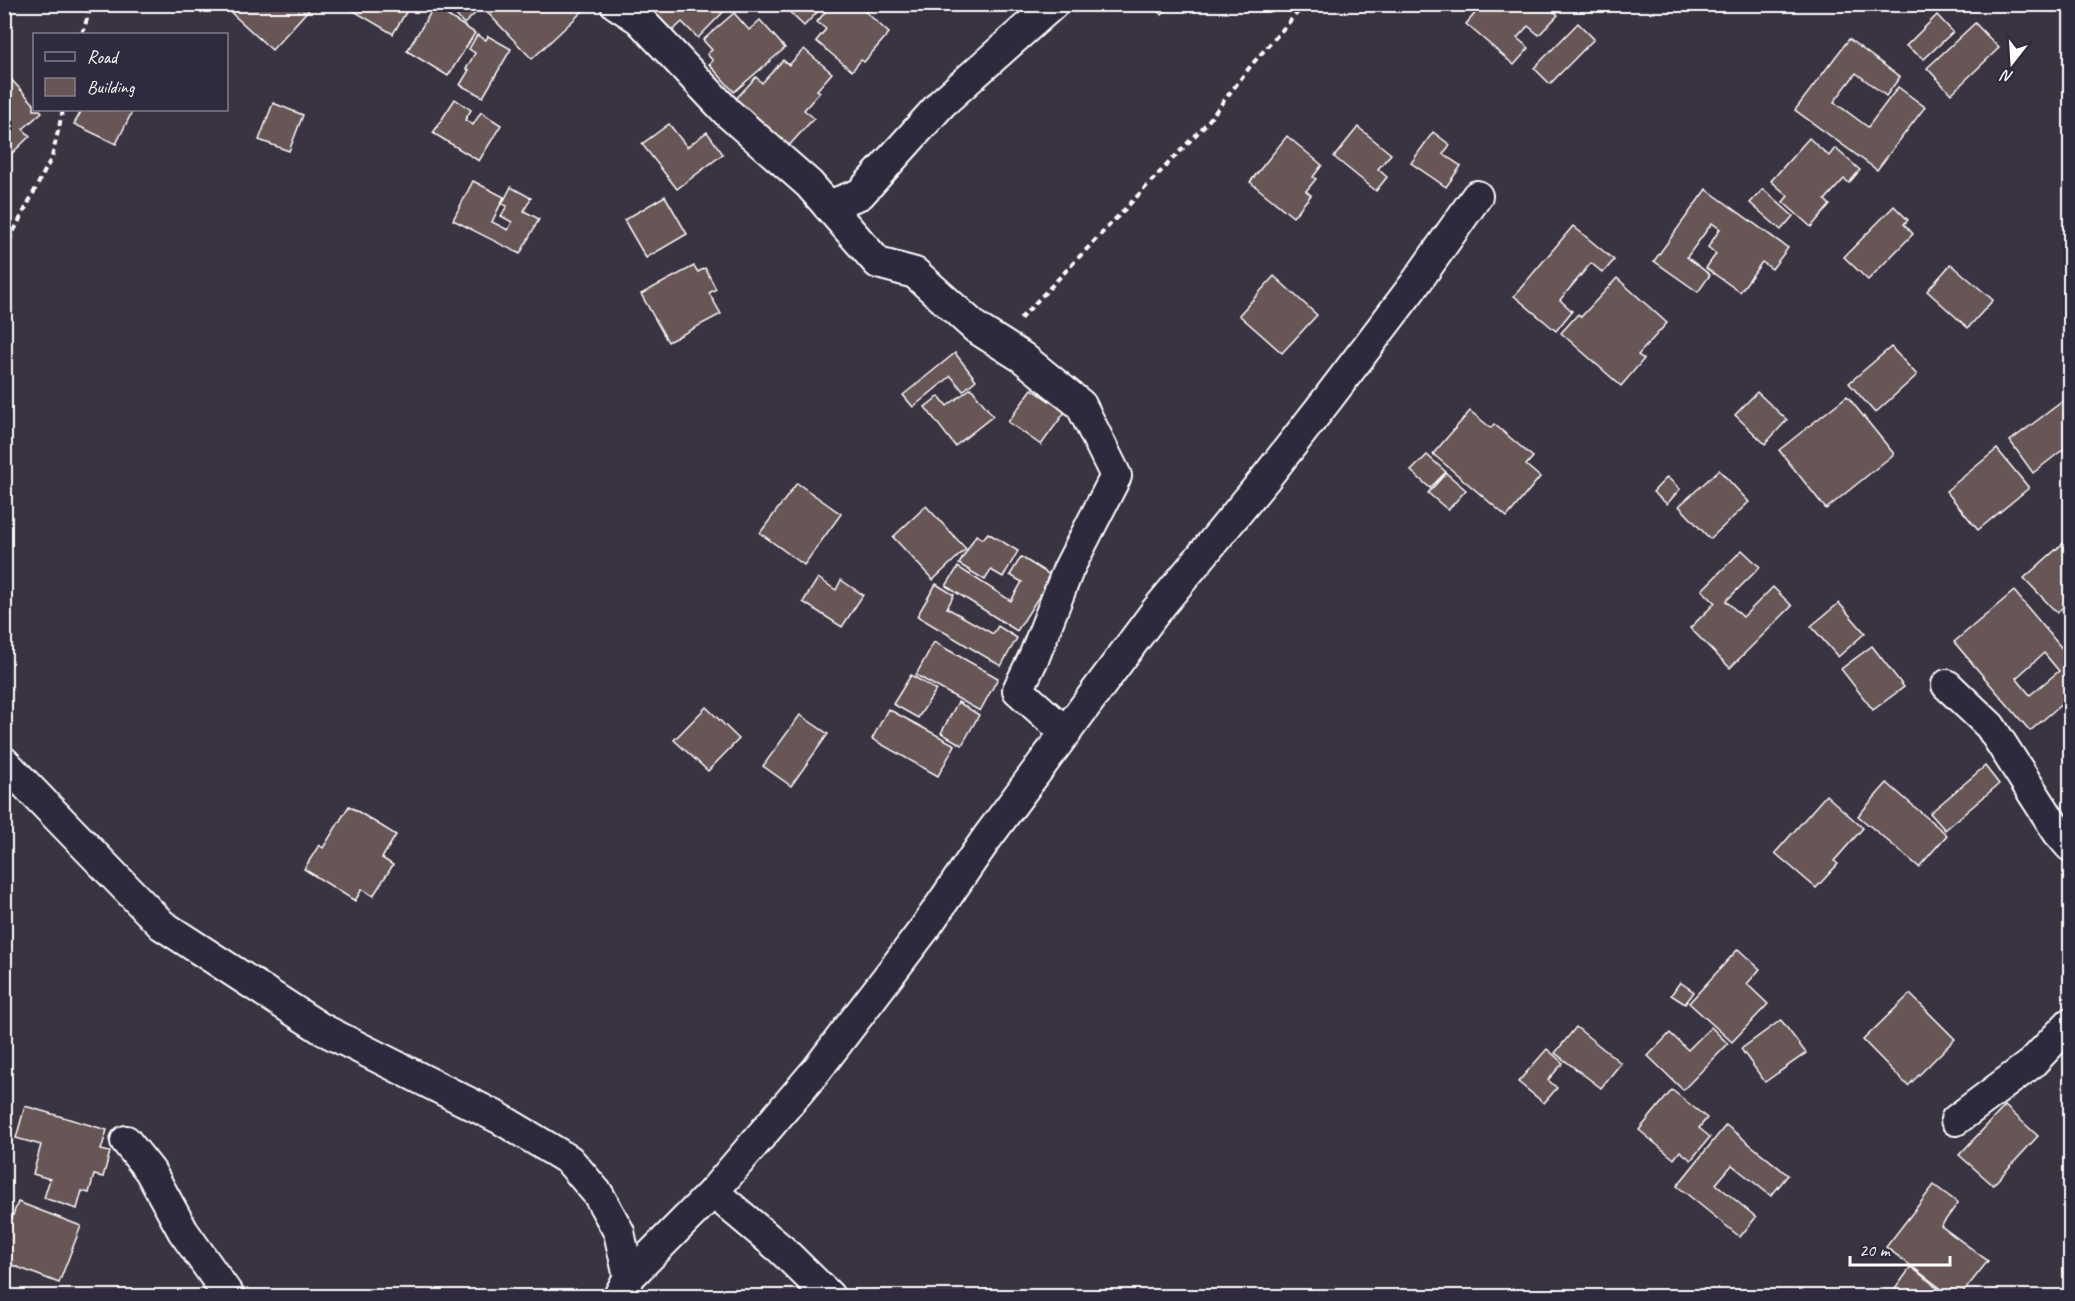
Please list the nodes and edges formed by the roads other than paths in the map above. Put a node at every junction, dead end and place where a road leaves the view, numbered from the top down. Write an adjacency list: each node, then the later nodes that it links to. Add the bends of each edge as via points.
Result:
1 (616, 4): 4 (street, via 639,19 728,113)
2 (1053, 4): 4 (street, via 942,103 860,194)
3 (1477, 196): 6 (street, via 1340,383 1156,611)
4 (828, 206): 6 (street, via 878,263 915,273 976,328 1022,357 1081,405 1116,476 1068,570 1018,690)
5 (1947, 685): 8 (street, via 1990,726)
6 (1066, 733): 12 (street, via 823,1061)
7 (4, 762): 13 (street, via 162,925 322,1029 500,1118 569,1160 598,1194 619,1232)
8 (2070, 846)
9 (2070, 1023): 10 (street, via 2032,1063)
10 (1956, 1120)
11 (126, 1141): 14 (street, via 150,1171 183,1231)
12 (713, 1192): 13 (street); 15 (street)
13 (624, 1287)
14 (229, 1296)
15 (829, 1296)

